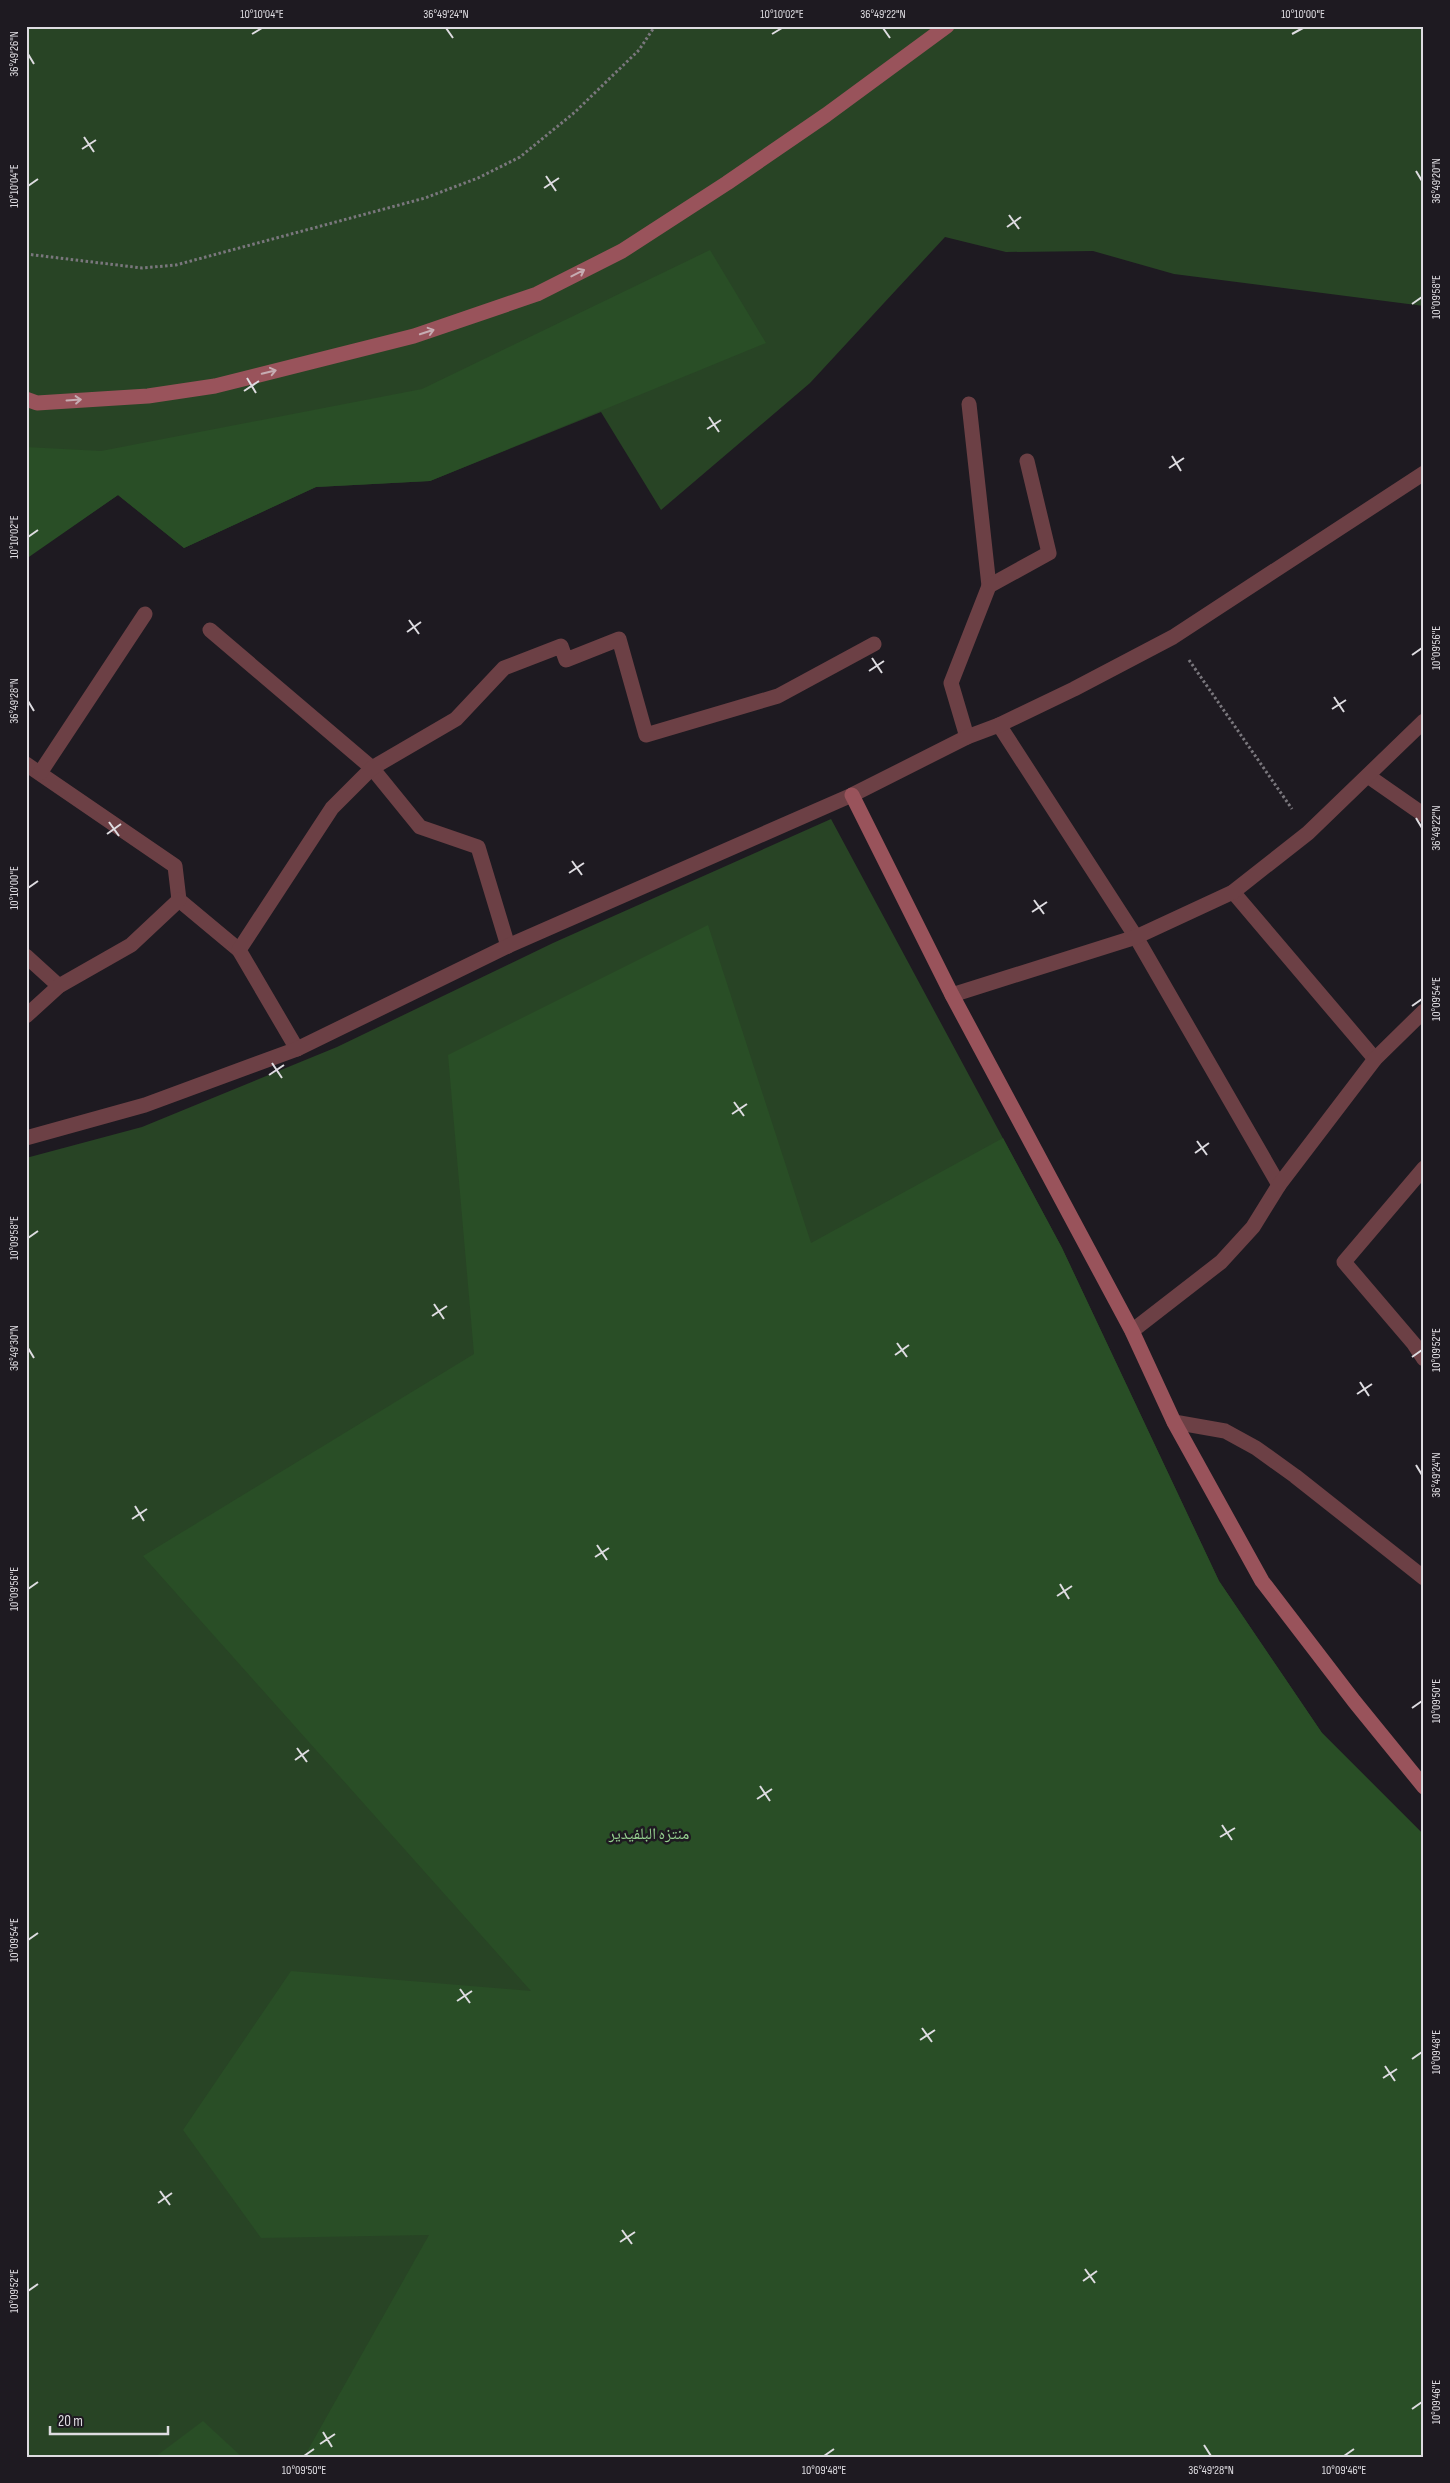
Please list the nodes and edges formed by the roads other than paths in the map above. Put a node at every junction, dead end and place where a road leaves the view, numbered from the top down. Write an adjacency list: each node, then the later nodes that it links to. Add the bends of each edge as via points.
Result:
1 (947, 26): 2 (street, one-way to 1, via 37,403 148,396 215,386 414,336 537,294 622,251 727,183)
2 (26, 400)
3 (969, 404): 6 (street)
4 (1027, 461): 6 (street, via 1049,553)
5 (1424, 473): 11 (street, via 1173,637)
6 (989, 586): 12 (street, via 951,683)
7 (145, 614): 15 (street)
8 (210, 630): 14 (street)
9 (874, 644): 14 (street, via 778,696 646,735 619,639 566,660 561,646 504,668 456,719)
10 (1424, 721): 16 (street)
11 (998, 725): 12 (street); 21 (street)
12 (967, 737): 17 (street)
13 (26, 764): 15 (street)
14 (372, 768): 22 (street, via 420,828 478,847); 23 (street, via 332,808)
15 (40, 774): 20 (street, via 174,866)
16 (1368, 776): 18 (street); 19 (street, via 1308,833)
17 (852, 794): 22 (street); 26 (street)
18 (1424, 815)
19 (1233, 892): 21 (street); 30 (street)
20 (179, 900): 23 (street); 25 (street, via 131,945)
21 (1136, 938): 26 (street); 33 (street)
22 (508, 946): 29 (street)
23 (238, 950): 29 (street)
24 (26, 956): 25 (street)
25 (60, 986): 28 (street)
26 (952, 995): 34 (street)
27 (1424, 1011): 30 (street)
28 (26, 1016)
29 (297, 1049): 31 (street, via 145,1105)
30 (1375, 1059): 33 (street)
31 (26, 1138)
32 (1424, 1168): 35 (street, via 1344,1262)
33 (1279, 1185): 34 (street, via 1253,1226 1221,1262)
34 (1132, 1332): 36 (street)
35 (1424, 1359)
36 (1174, 1422): 37 (street, via 1225,1431 1256,1448); 38 (street, via 1262,1581)
37 (1424, 1578)
38 (1424, 1787)

